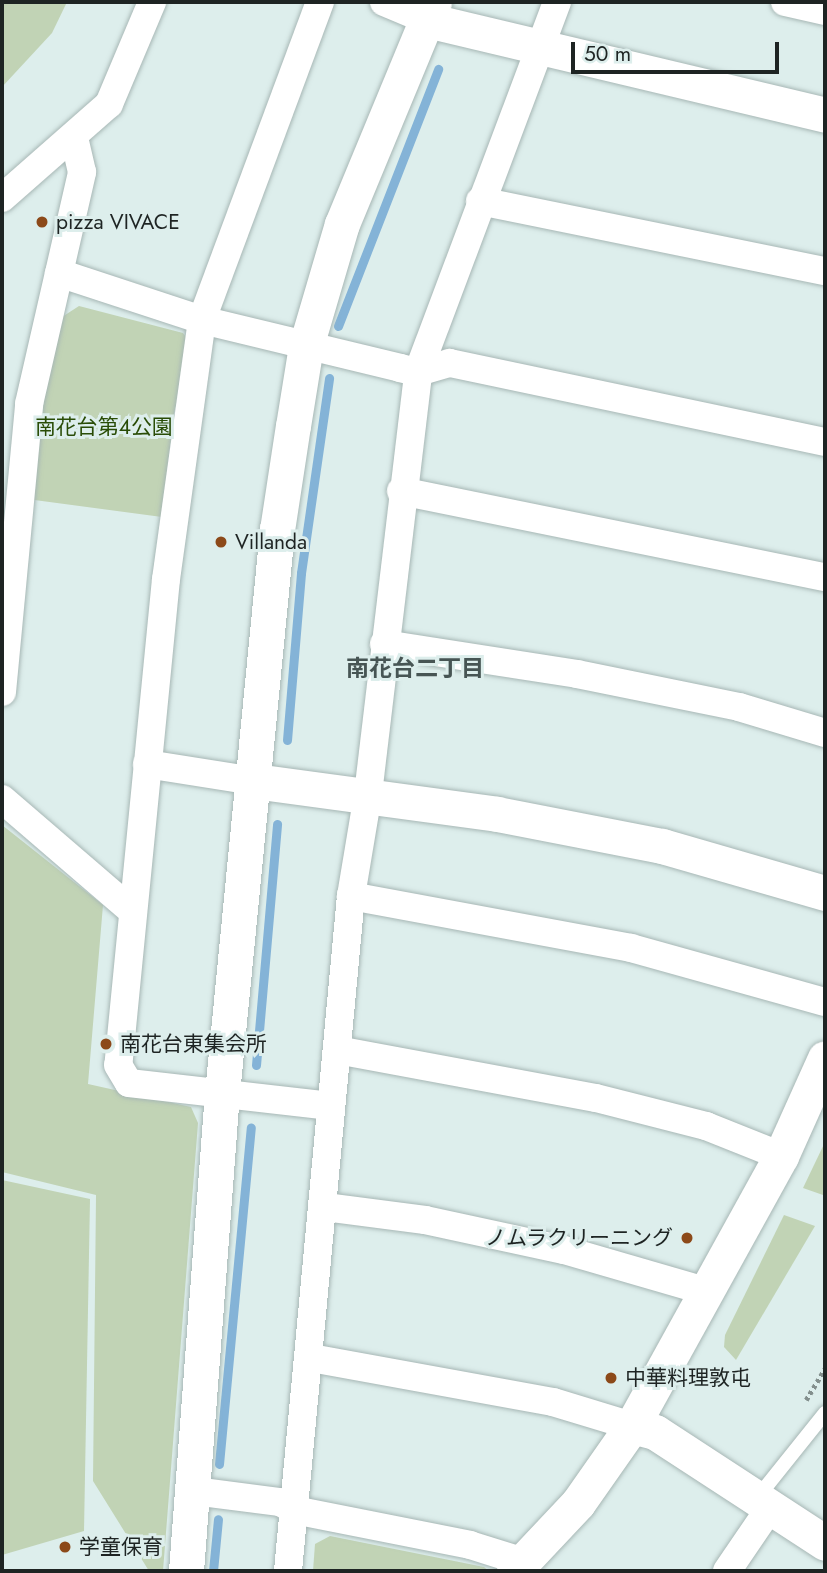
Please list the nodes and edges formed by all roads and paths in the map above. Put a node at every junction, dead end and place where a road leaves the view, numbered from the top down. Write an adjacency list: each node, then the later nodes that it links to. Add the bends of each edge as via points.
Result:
1 (152, 2): 10 (street, via 109,104)
2 (320, 2): 15 (street)
3 (384, 2): 7 (street)
4 (557, 2): 8 (street)
5 (785, 2): 6 (street)
6 (825, 10)
7 (430, 11): 8 (street); 16 (street, via 342,224)
8 (540, 46): 9 (street); 12 (street)
9 (825, 115)
10 (74, 138): 11 (street); 14 (street, via 82,172)
11 (2, 198)
12 (480, 201): 13 (street); 17 (street)
13 (825, 271)
14 (59, 273): 15 (street); 22 (street, via 29,404)
15 (202, 320): 16 (street); 24 (street, via 166,579)
16 (306, 346): 17 (street); 25 (street, via 277,530)
17 (418, 372): 18 (street, via 450,363); 19 (street)
18 (825, 442)
19 (401, 491): 20 (street); 21 (street)
20 (825, 577)
21 (384, 644): 23 (street, via 740,707); 26 (street)
22 (2, 692)
23 (825, 733)
24 (147, 764): 25 (street); 30 (street)
25 (254, 781): 26 (street); 34 (street)
26 (368, 794): 28 (street, via 662,846); 29 (street)
27 (2, 799): 30 (street)
28 (825, 893)
29 (351, 896): 31 (street, via 631,948); 32 (street)
30 (130, 909): 34 (street, via 118,1065 128,1083)
31 (825, 1002)
32 (337, 1049): 35 (street); 36 (street, via 596,1098 706,1126)
33 (825, 1058): 36 (street)
34 (222, 1093): 35 (street); 42 (street)
35 (331, 1106): 37 (street)
36 (781, 1156): 38 (street)
37 (325, 1207): 38 (street, via 425,1220 564,1250); 39 (street)
38 (705, 1291): 41 (street)
39 (311, 1358): 41 (street, via 553,1402); 44 (street)
40 (825, 1413): 43 (lane)
41 (632, 1426): 43 (street, via 655,1432); 46 (street, via 578,1503)
42 (194, 1491): 44 (street, via 280,1502); 47 (street)
43 (763, 1503): 45 (street); 49 (street)
44 (294, 1510): 46 (street, via 470,1545); 48 (street)
45 (825, 1543)
46 (517, 1566)
47 (186, 1571)
48 (288, 1571)
49 (727, 1571)

